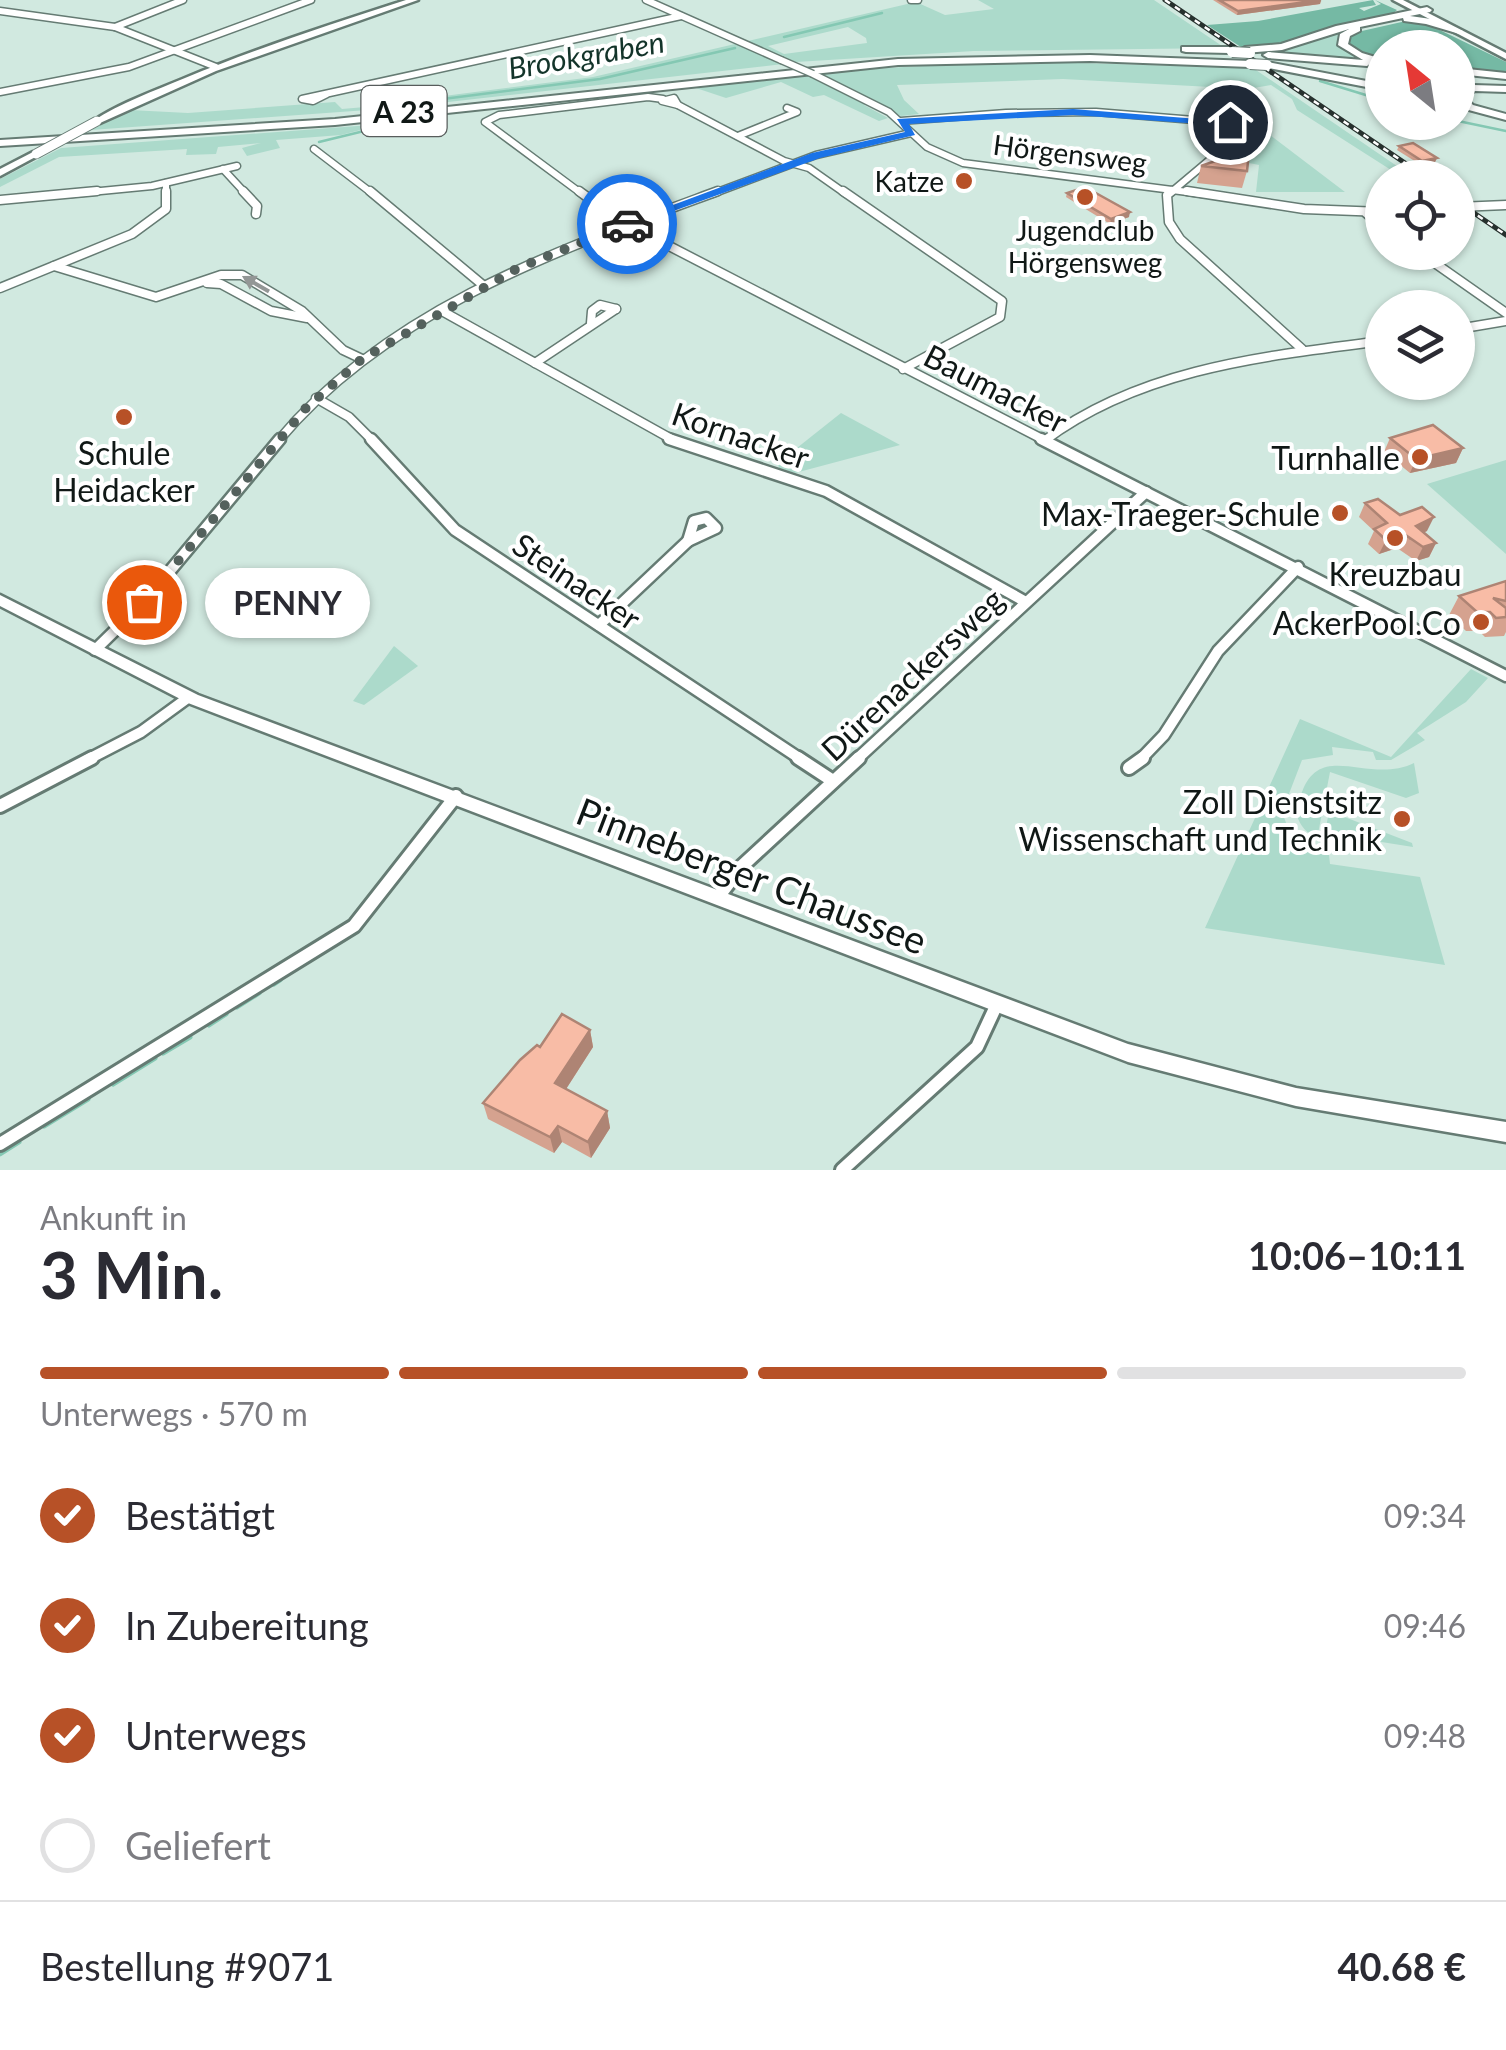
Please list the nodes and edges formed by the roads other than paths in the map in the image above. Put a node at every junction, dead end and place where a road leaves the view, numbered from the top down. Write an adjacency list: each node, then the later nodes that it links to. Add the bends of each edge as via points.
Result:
1 (183, 0): 12 (street)
2 (311, 0): 16 (street)
3 (414, 0): 21 (main road)
4 (646, 0): 10 (street, Hörgensweg)
5 (1388, 0): 11 (highway, via 1400,10)
6 (1397, 0): 9 (main road)
7 (1406, 0): 9 (main road)
8 (0, 12): 12 (street)
9 (1426, 13): 11 (highway); 14 (main road); 17 (main road)
10 (681, 16): 28 (street); 32 (street, Hörgensweg, bridge)
11 (1397, 18): 13 (highway); 19 (highway); 20 (highway, via 1342,38)
12 (114, 26): 16 (street)
13 (1452, 30)
14 (1455, 30)
15 (1475, 39): 17 (main road)
16 (177, 51): 21 (street); 27 (street, via 84,78)
17 (1506, 52)
18 (995, 54): 19 (highway, A 23); 19 (highway, via 1177,49); 35 (highway, A 23, via 771,68 315,119)
19 (1247, 57): 22 (highway, A 23); 23 (highway); 25 (highway); 35 (highway, A 23, via 866,64 335,122)
20 (1365, 59)
21 (216, 66): 40 (main road, bridge)
22 (1365, 67)
23 (1365, 67)
24 (1475, 79): 26 (highway)
25 (1365, 83)
26 (1506, 84): 31 (highway, via 1459,96)
27 (0, 92)
28 (327, 94)
29 (787, 108): 34 (street, via 798,112)
30 (1475, 114): 31 (highway)
31 (1506, 120)
32 (901, 121): 33 (street, Hörgensweg); 42 (street, via 1084,112 1232,124 1232,141)
33 (912, 133): 37 (street); 42 (street, Hörgensweg, via 932,151 962,162)
34 (738, 136): 37 (street); 48 (street, Baumacker, via 663,99 486,118 532,159)
35 (0, 140)
36 (314, 149): 52 (street)
37 (794, 163): 48 (street); 64 (street, via 998,296 1004,309 994,321)
38 (237, 166): 39 (street)
39 (223, 170): 41 (street); 47 (street, via 257,206)
40 (0, 173)
41 (166, 183): 43 (street); 49 (street, via 166,209 154,222)
42 (1175, 188): 46 (street, Hörgensweg, via 1292,208); 61 (street, via 1166,209 1180,239)
43 (0, 200)
44 (1506, 205): 45 (street)
45 (1475, 206)
46 (1365, 212)
47 (256, 214)
48 (628, 224): 52 (street); 64 (street, Baumacker)
49 (54, 266): 51 (street, via 151,296); 53 (street)
50 (1444, 270): 55 (street)
51 (196, 285): 56 (street, via 221,284 266,310); 56 (street, one-way to 51, via 242,276 221,275)
52 (484, 286): 54 (street)
53 (0, 288)
54 (442, 311): 62 (street); 63 (street, Kornacker)
55 (1506, 313)
56 (310, 318): 62 (street)
57 (1506, 321): 59 (street)
58 (591, 323): 63 (street)
59 (1475, 327)
60 (1365, 343): 61 (street)
61 (1302, 350): 66 (street, via 1237,358 1169,377)
62 (362, 359): 65 (street)
63 (535, 363): 71 (street, Kornacker, via 669,440 858,506)
64 (903, 369): 66 (street, Baumacker)
65 (316, 398): 72 (street, Steinacker, via 342,409 456,530); 73 (street)
66 (1044, 440): 67 (street, Baumacker)
67 (1146, 492): 69 (street, Baumacker); 71 (street, Dürenackersweg)
68 (688, 541): 72 (street)
69 (1298, 567): 74 (street, Baumacker); 76 (street, via 1206,666 1148,758)
70 (0, 600): 73 (main road, Pinneberger Chaussee)
71 (1026, 602): 77 (street, Dürenackersweg)
72 (599, 625): 77 (street, Steinacker)
73 (96, 650): 75 (main road, Pinneberger Chaussee)
74 (1506, 676)
75 (189, 697): 78 (main road, Pinneberger Chaussee); 79 (street, via 142,732)
76 (1129, 768)
77 (833, 781): 80 (street, Dürenackersweg)
78 (456, 796): 80 (main road, Pinneberger Chaussee); 83 (street, via 354,926)
79 (0, 806)
80 (718, 897): 81 (main road, Pinneberger Chaussee)
81 (997, 1004): 82 (main road, Pinneberger Chaussee, via 1128,1053 1263,1090); 84 (street, via 977,1047)
82 (1506, 1132)
83 (0, 1144)
84 (842, 1170)

